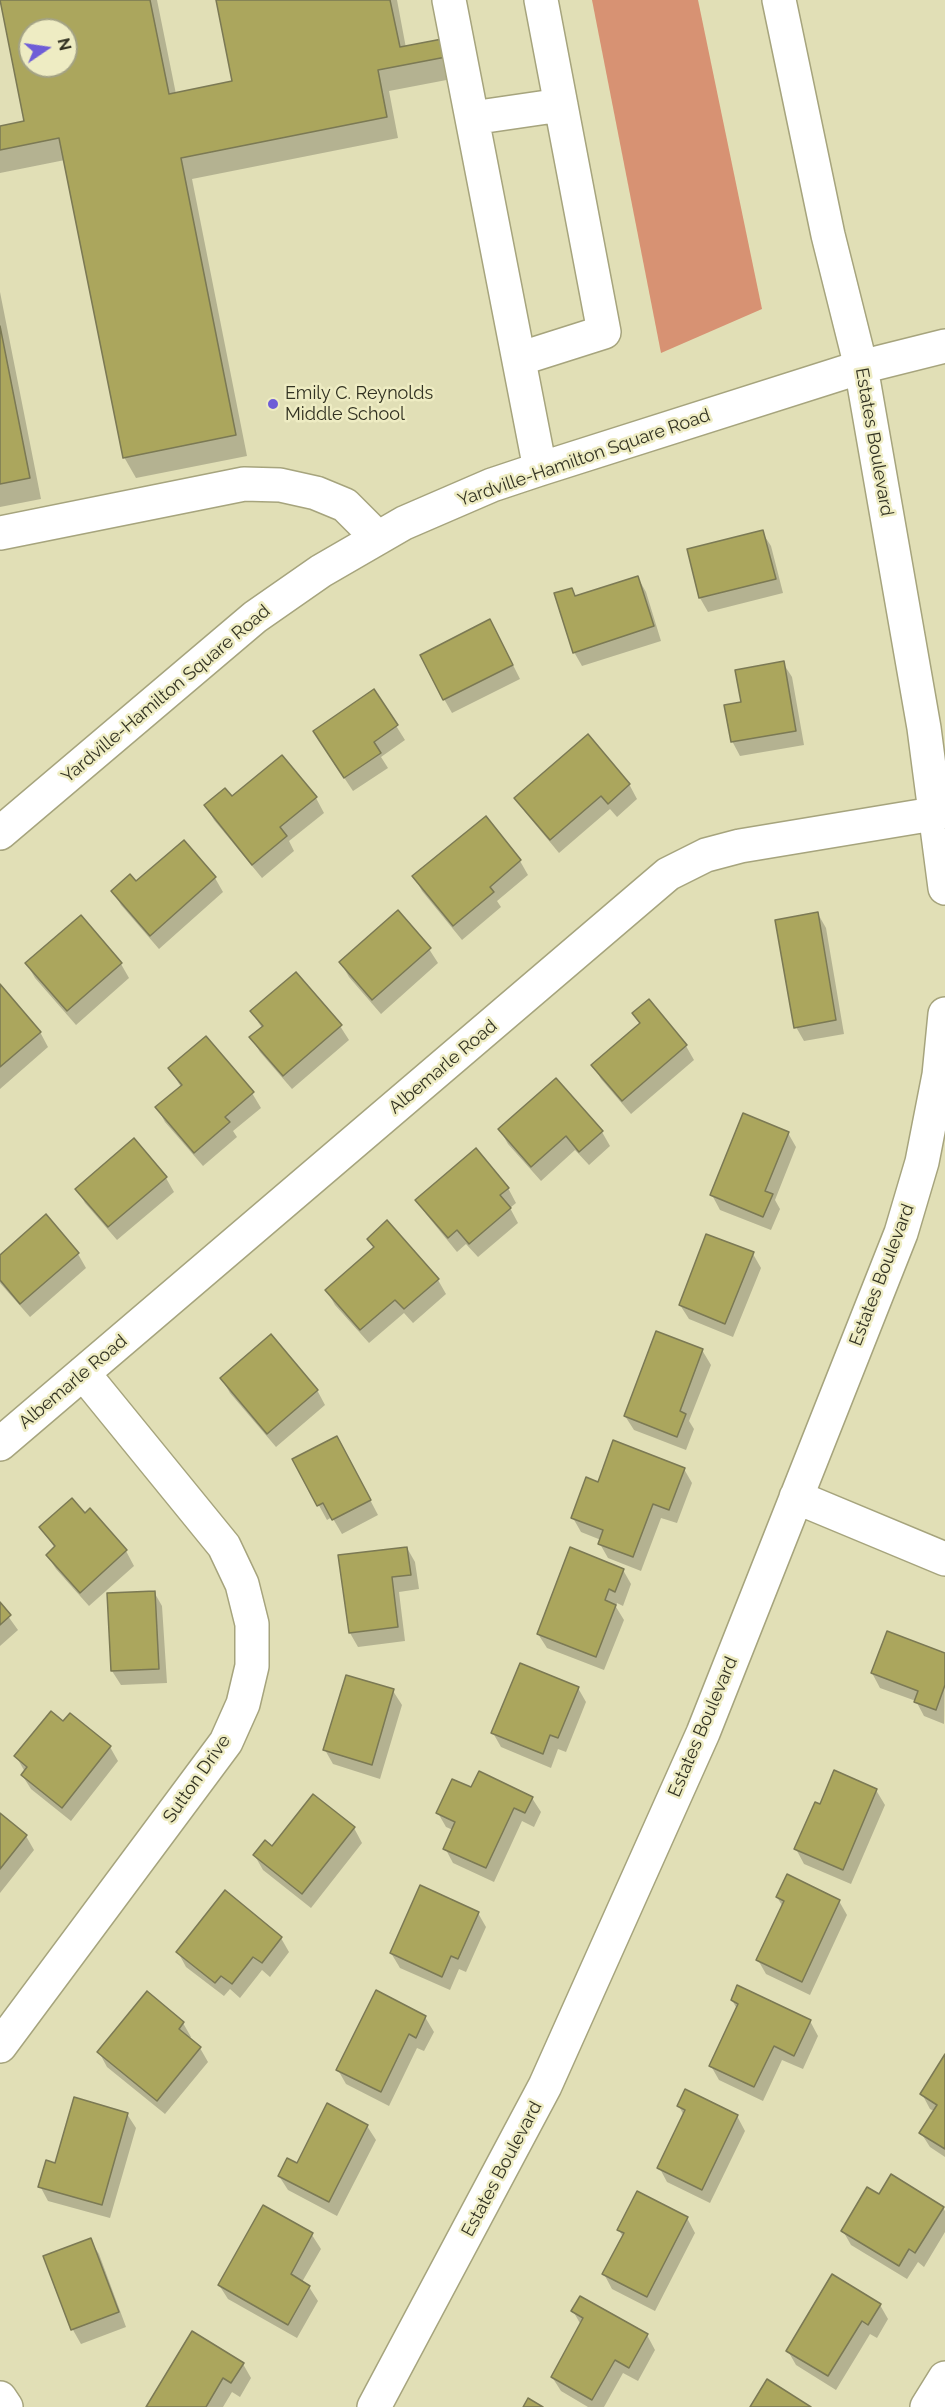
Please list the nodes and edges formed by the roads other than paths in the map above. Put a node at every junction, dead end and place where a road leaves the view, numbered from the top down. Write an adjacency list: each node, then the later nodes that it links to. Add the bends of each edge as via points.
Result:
1 (449, 0): 5 (street)
2 (541, 0): 4 (street)
3 (779, 0): 8 (street, Estates Boulevard, via 828,235)
4 (561, 105): 5 (street); 7 (street, via 604,332)
5 (472, 118): 7 (street)
6 (945, 346): 8 (street, Yardville-Hamilton Square Road)
7 (519, 359): 9 (street)
8 (861, 367): 9 (street, Yardville-Hamilton Square Road); 12 (street, Estates Boulevard)
9 (540, 469): 11 (street, Yardville-Hamilton Square Road, via 492,485)
10 (0, 532): 11 (street, via 244,484 280,485 316,493 345,505)
11 (378, 538): 13 (street, Yardville-Hamilton Square Road, via 321,571 255,617)
12 (941, 813): 14 (street, Estates Boulevard); 16 (street, Albemarle Road, via 740,846 706,855 668,874)
13 (0, 833)
14 (945, 888)
15 (945, 1014): 18 (street, Estates Boulevard, via 939,1075 922,1162 901,1233)
16 (83, 1373): 17 (street, Albemarle Road); 20 (street, Sutton Drive, via 224,1546 242,1584 252,1624 252,1666 243,1704 226,1742)
17 (0, 1444)
18 (796, 1497): 19 (street); 24 (street, Estates Boulevard, via 703,1733 545,2086)
19 (945, 1559)
20 (0, 2046)
21 (945, 2378): 25 (street)
22 (0, 2398): 23 (street)
23 (6, 2407)
24 (374, 2407)
25 (927, 2407)

